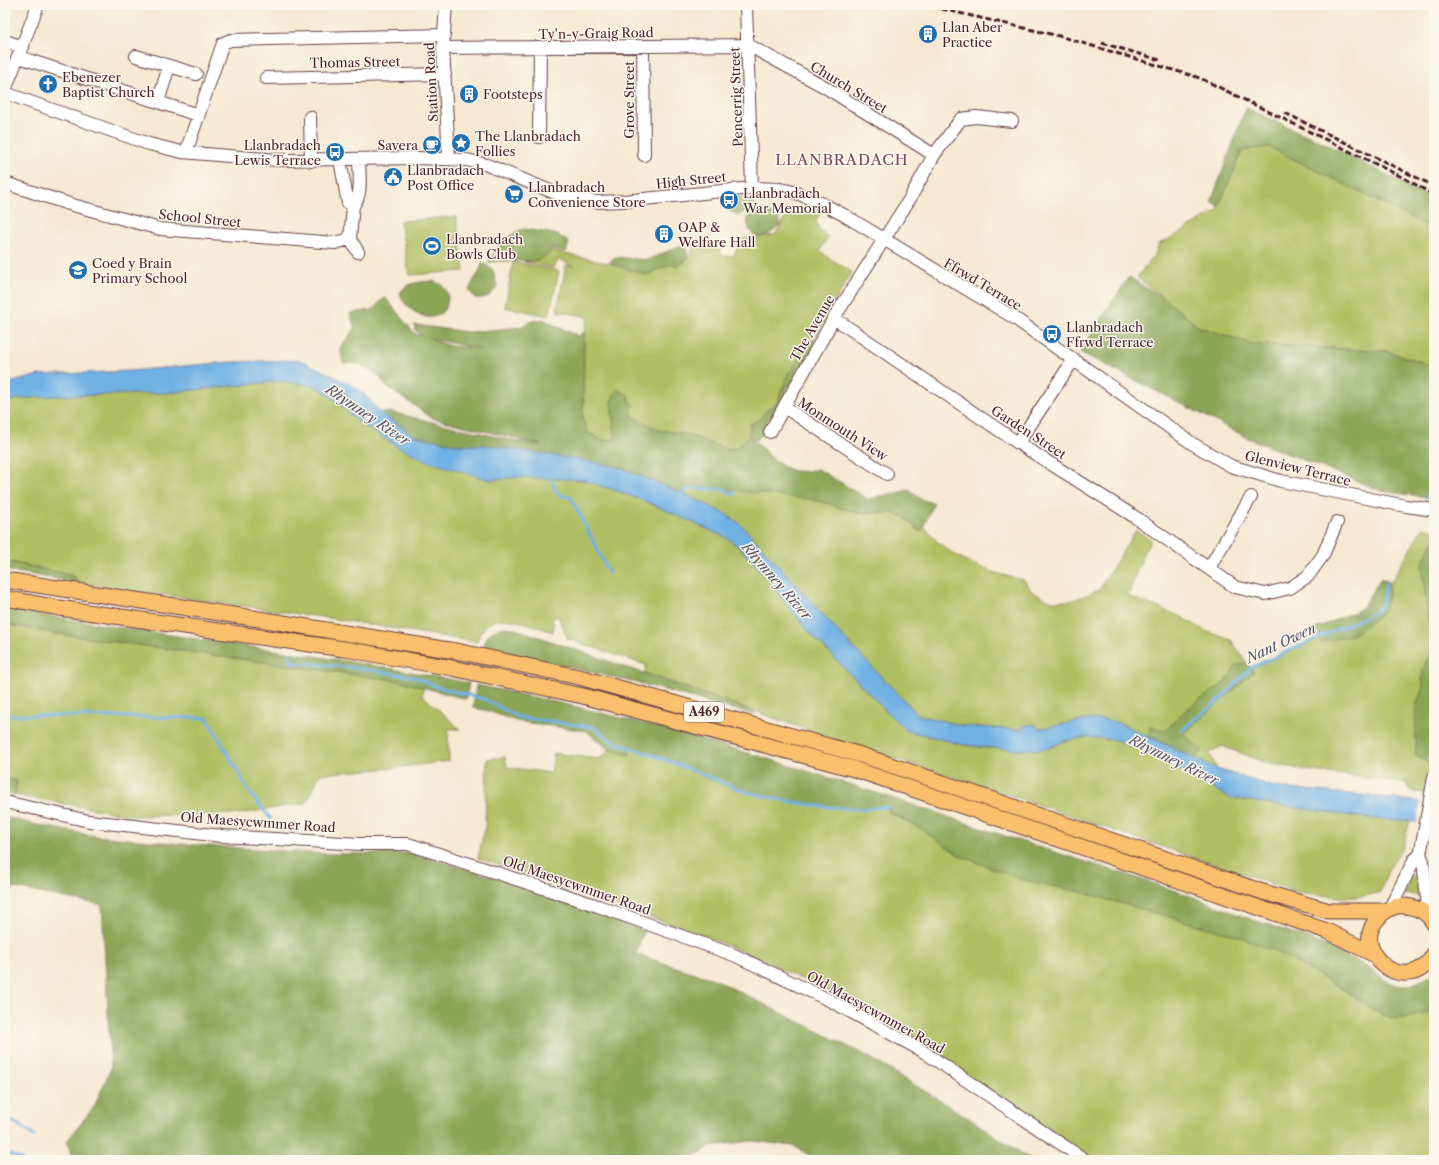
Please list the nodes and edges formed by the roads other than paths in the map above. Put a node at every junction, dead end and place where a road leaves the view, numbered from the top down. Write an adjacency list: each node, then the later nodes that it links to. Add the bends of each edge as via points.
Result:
1 (38, 5): 10 (street)
2 (446, 5): 4 (street, Station Road)
3 (746, 5): 6 (street, Pencerrig Street)
4 (443, 35): 9 (street, Station Road); 19 (street, via 231,40 223,43 219,52)
5 (5, 41): 10 (street)
6 (748, 45): 7 (street, Ty'n-y-Graig Road); 24 (street, Church Street, via 825,87); 31 (street, Pencerrig Street)
7 (643, 46): 8 (street, Ty'n-y-Graig Road); 25 (street, Grove Street)
8 (540, 47): 9 (street, Ty'n-y-Graig Road); 22 (street)
9 (443, 48): 14 (street, Station Road)
10 (21, 52): 16 (street); 18 (street)
11 (136, 56): 12 (street)
12 (170, 66): 13 (street); 18 (street)
13 (196, 74)
14 (445, 74): 15 (street, Thomas Street); 26 (street, Station Road)
15 (266, 78)
16 (5, 90)
17 (5, 93): 23 (street, High Street, via 149,144)
18 (158, 102): 19 (street)
19 (198, 115): 23 (street)
20 (310, 117): 28 (street)
21 (1012, 121): 24 (street, The Avenue, via 976,117 962,119)
22 (539, 137)
23 (186, 152): 28 (street, High Street, via 250,159)
24 (934, 154): 33 (street, The Avenue, via 909,200)
25 (644, 155)
26 (449, 158): 27 (street, High Street); 31 (street, High Street, via 487,165 560,195 596,202)
27 (359, 159): 29 (street, High Street); 32 (street, via 359,193)
28 (311, 160): 29 (street, High Street)
29 (340, 160): 32 (street, via 345,195 348,203)
30 (5, 183): 34 (street, School Street, via 160,229 335,243)
31 (752, 188): 33 (street, High Street, via 780,189 814,200)
32 (352, 204): 34 (street)
33 (882, 239): 36 (street, The Avenue); 37 (street, Ffrwd Terrace, via 1013,317)
34 (350, 240): 35 (street)
35 (358, 252)
36 (834, 318): 38 (street, The Avenue); 40 (street, Garden Street)
37 (1071, 357): 40 (street); 43 (street, Glenview Terrace, via 1193,444 1231,466 1281,480)
38 (784, 407): 39 (street, The Avenue); 41 (street, Monmouth View)
39 (770, 432)
40 (1018, 442): 45 (street, Garden Street)
41 (887, 474)
42 (1251, 497): 45 (street)
43 (1434, 510)
44 (1337, 522): 45 (street, Garden Street, via 1323,555 1308,576 1290,588 1265,594 1235,587)
45 (1209, 568)
46 (5, 580): 51 (main road, A469, via 461,652 579,677 861,755 1263,892 1314,907 1328,911)
47 (5, 598): 53 (main road, A469, via 352,650 583,696 854,769 1327,931)
48 (1434, 778): 50 (street)
49 (5, 802): 56 (street, Old Maesycwmmer Road, via 89,821 222,836 360,844 408,844 598,906 734,955 831,1000 921,1050)
50 (1420, 855): 51 (street, via 1414,860); 52 (street)
51 (1387, 910): 52 (main road, via 1402,905 1415,907 1426,913); 53 (main road, via 1375,922 1370,935)
52 (1433, 922)
53 (1373, 954): 55 (main road, via 1384,966 1400,973)
54 (1434, 954): 55 (main road)
55 (1428, 968)
56 (1085, 1160)

